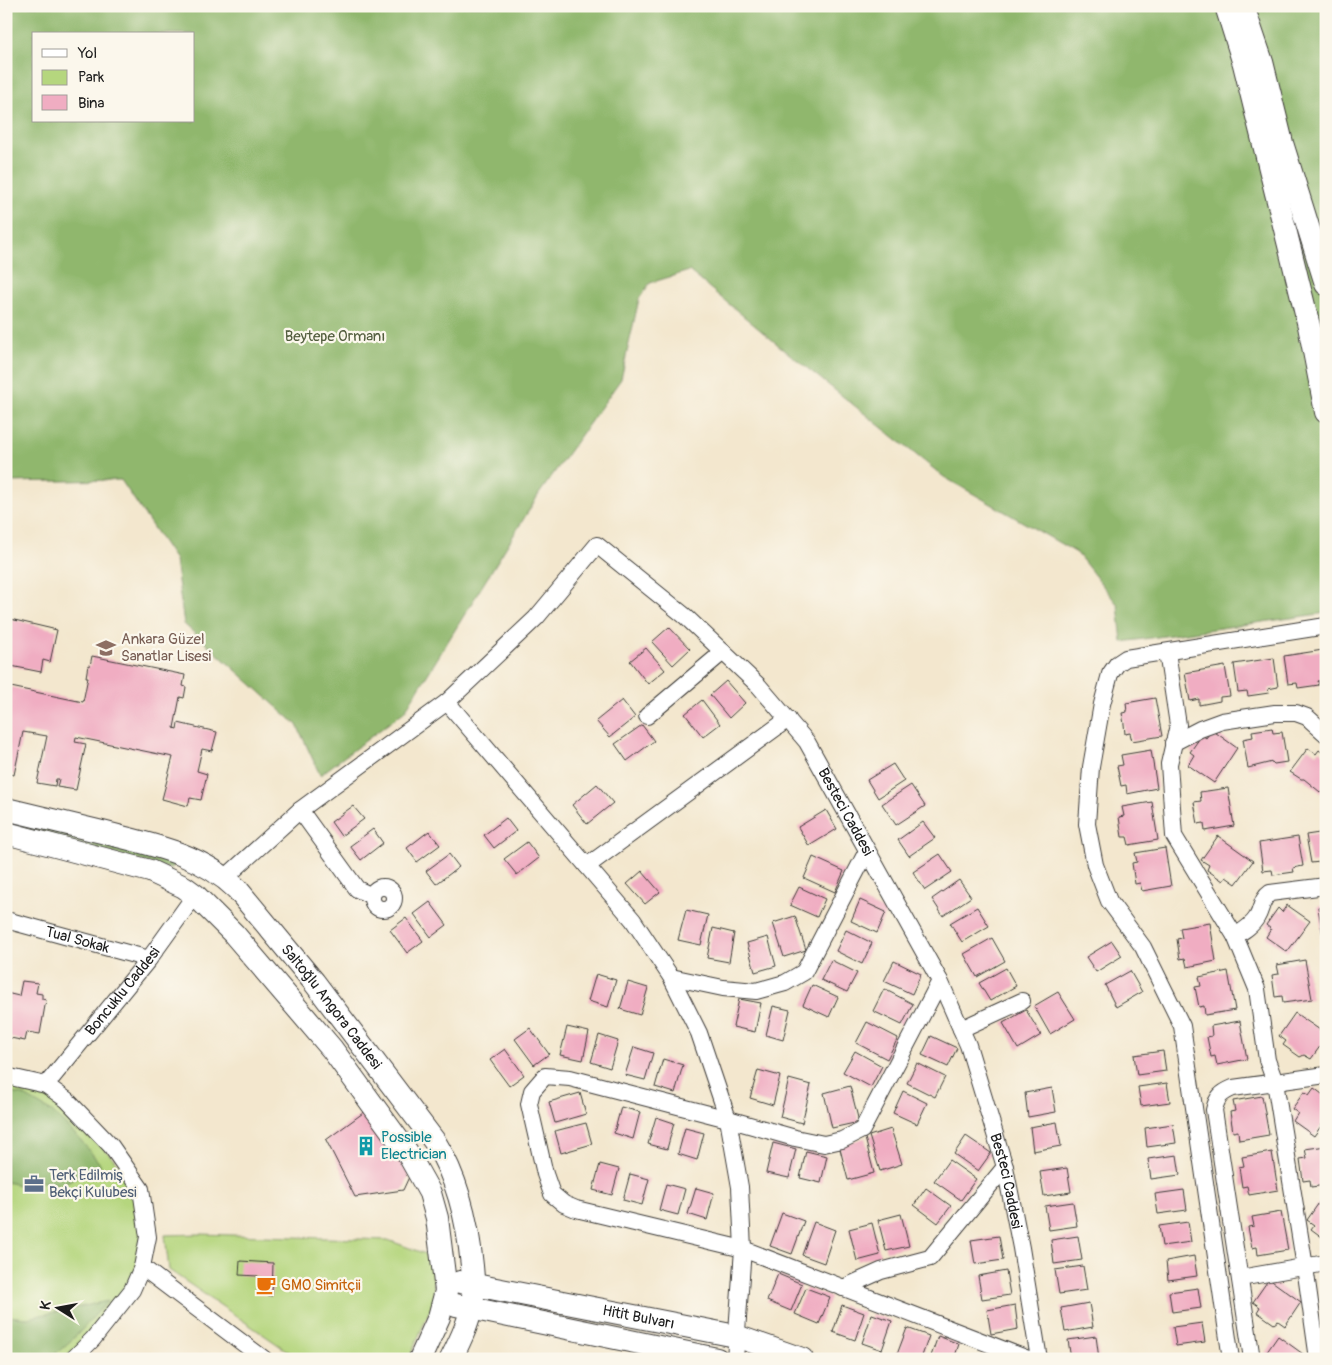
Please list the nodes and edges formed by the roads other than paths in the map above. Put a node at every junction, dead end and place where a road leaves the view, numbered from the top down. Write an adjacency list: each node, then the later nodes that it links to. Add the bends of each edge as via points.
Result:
1 (1226, 6): 4 (street, via 1244,64 1307,317)
2 (1243, 6): 3 (street)
3 (1326, 284)
4 (1326, 412)
5 (1326, 626): 7 (street)
6 (724, 652): 8 (street, Besteci Caddesi, via 597,545 536,618); 9 (street); 10 (street, Besteci Caddesi)
7 (1167, 652): 12 (street, via 1178,724); 55 (street, via 1126,658 1110,674 1091,767 1088,824 1095,865 1109,901 1143,947 1182,1026)
8 (447, 702): 14 (street); 17 (street)
9 (647, 716)
10 (788, 719): 16 (street, Besteci Caddesi, via 807,742); 17 (street)
11 (1326, 734): 12 (street, via 1307,717 1296,713 1274,713 1222,721)
12 (1174, 743): 23 (street, via 1170,764 1174,836)
13 (6, 809): 18 (street, Saltoğlu Angora Caddesi, via 168,849 202,863)
14 (300, 810): 18 (street); 21 (street, via 357,889)
15 (6, 833): 20 (street, Saltoğlu Angora Caddesi, via 150,871)
16 (867, 851): 25 (street, via 804,972 785,983 756,991); 26 (street, Besteci Caddesi)
17 (587, 866): 25 (street, via 633,920)
18 (225, 878): 20 (street); 41 (street, Saltoğlu Angora Caddesi, via 314,982 444,1157 463,1208)
19 (1326, 886): 23 (street, via 1270,893 1265,896 1257,917)
20 (195, 895): 24 (street, Boncuklu Caddesi); 39 (street, Saltoğlu Angora Caddesi, via 240,941 332,1049 408,1152 430,1193 437,1218)
21 (372, 896)
22 (6, 920): 24 (street, Tual Sokak)
23 (1235, 936): 31 (street, via 1257,989 1267,1060)
24 (149, 959): 32 (street, Boncuklu Caddesi)
25 (671, 977): 33 (street, via 699,1033)
26 (940, 981): 28 (street, Besteci Caddesi); 33 (street, via 862,1130 824,1144)
27 (1022, 1001): 28 (street)
28 (961, 1029): 34 (street, Besteci Caddesi)
29 (1326, 1075): 31 (street)
30 (6, 1076): 32 (street)
31 (1275, 1082): 38 (street); 40 (street, via 1223,1092 1216,1100 1214,1110)
32 (46, 1085): 37 (street, via 68,1100 111,1146 141,1189 148,1237)
33 (728, 1119): 35 (street, via 740,1187); 35 (street, via 570,1078 545,1076 532,1091 529,1104 545,1174 552,1194 564,1204)
34 (1005, 1167): 42 (street, via 930,1258 881,1271); 54 (street, Besteci Caddesi)
35 (743, 1249): 42 (street); 45 (street)
36 (1326, 1264): 38 (street)
37 (142, 1267): 46 (street, via 132,1290); 47 (street)
38 (1305, 1267): 40 (street); 57 (street)
39 (445, 1278): 41 (street, Hitit Bulvarı); 43 (street, Saltoğlu Angora Caddesi)
40 (1240, 1278): 56 (street)
41 (474, 1284): 44 (street, Saltoğlu Angora Caddesi); 45 (street, Hitit Bulvarı)
42 (843, 1288): 53 (street)
43 (443, 1303): 44 (street, Hitit Bulvarı); 48 (street, Saltoğlu Angora Caddesi)
44 (471, 1308): 49 (street, Saltoğlu Angora Caddesi); 50 (street, Hitit Bulvarı)
45 (736, 1336): 51 (street); 52 (street, Hitit Bulvarı)
46 (74, 1359)
47 (264, 1359)
48 (420, 1359)
49 (451, 1359)
50 (717, 1359)
51 (735, 1359)
52 (802, 1359)
53 (1028, 1359)
54 (1039, 1359)
55 (1231, 1359)
56 (1252, 1359)
57 (1318, 1359)

